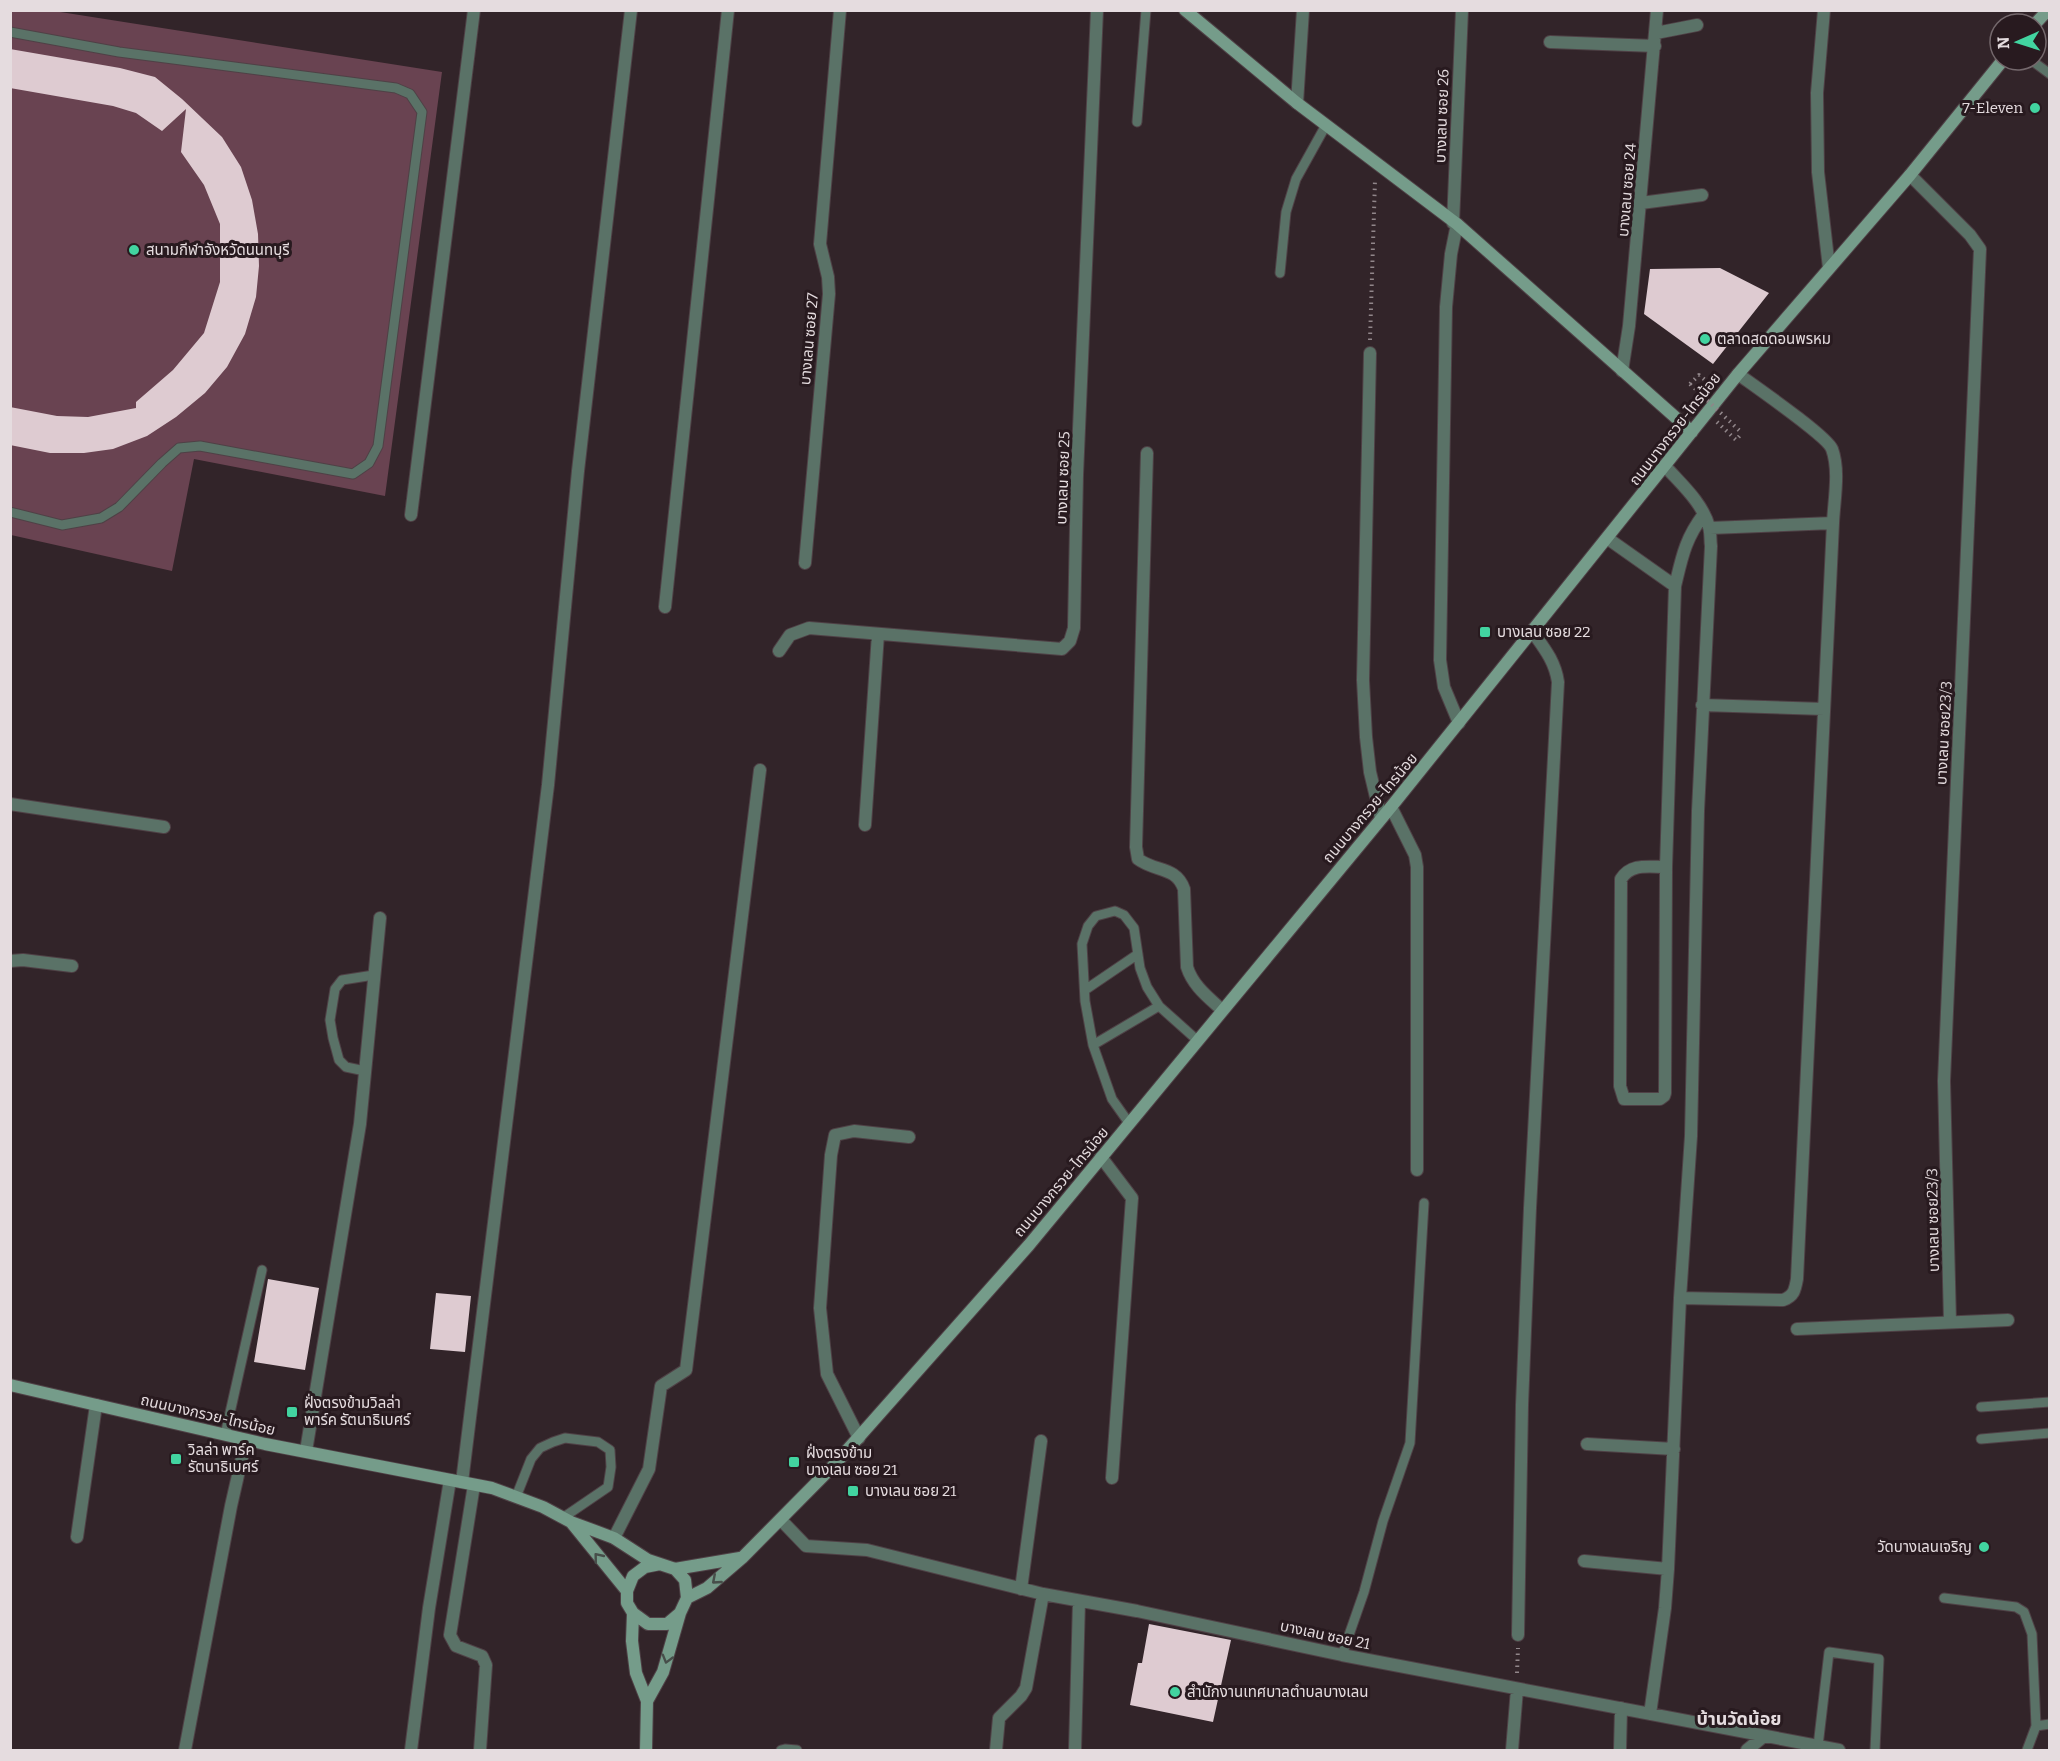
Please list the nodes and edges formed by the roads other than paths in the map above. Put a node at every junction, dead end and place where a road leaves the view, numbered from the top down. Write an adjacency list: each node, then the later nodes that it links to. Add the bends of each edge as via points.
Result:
1 (474, 10): 35 (street)
2 (631, 10): 90 (street, via 578,471 548,785)
3 (728, 10): 41 (street)
4 (840, 10): 39 (street, บางเลน ซอย 27, via 820,244 829,294)
5 (1097, 10): 43 (street, บางเลน ซอย 25, via 1071,641 1062,649)
6 (1146, 10): 19 (lane)
7 (1185, 10): 18 (main road)
8 (1303, 10): 18 (street)
9 (1462, 10): 24 (street, บางเลน ซอย 26)
10 (1658, 10): 14 (street, บางเลน ซอย 24)
11 (1824, 10): 25 (street, via 1817,104 1818,172)
12 (1697, 25): 14 (street)
13 (10, 32): 33 (lane, via 119,52 396,88 410,94 422,112 378,446 369,463 353,474 201,446 179,448 119,507 101,518 62,525)
14 (1656, 33): 16 (street, บางเลน ซอย 24)
15 (1550, 42): 16 (street)
16 (1655, 46): 23 (street, บางเลน ซอย 24)
17 (1993, 72): 21 (main road, ถนนบางกรวย-ไทรน้อย)
18 (1297, 103): 20 (main road)
19 (1137, 122)
20 (1326, 125): 24 (main road); 26 (lane, via 1296,179 1286,212)
21 (1910, 175): 25 (main road, ถนนบางกรวย-ไทรน้อย); 74 (street, บางเลน ซอย23/3, via 1980,249 1944,1081)
22 (1702, 195): 23 (street)
23 (1641, 203): 28 (street, บางเลน ซอย 24)
24 (1455, 223): 28 (main road); 47 (street, via 1446,318 1440,660 1444,687)
25 (1829, 268): 29 (main road, ถนนบางกรวย-ไทรน้อย)
26 (1280, 273)
27 (1370, 353): 51 (street, via 1363,680 1370,772)
28 (1622, 371): 30 (main road)
29 (1738, 374): 30 (main road, ถนนบางกรวย-ไทรน้อย); 36 (street, via 1831,445 1835,470)
30 (1692, 432): 32 (main road, ถนนบางกรวย-ไทรน้อย)
31 (1147, 453): 62 (street, via 1136,847 1138,859 1145,865 1181,879 1187,967 1201,991)
32 (1665, 466): 34 (street); 38 (main road, ถนนบางกรวย-ไทรน้อย)
33 (10, 512)
34 (1704, 514): 37 (street); 40 (street, via 1685,545)
35 (411, 515)
36 (1833, 523): 37 (street); 46 (street)
37 (1710, 528): 45 (street)
38 (1607, 538): 40 (street); 42 (main road, ถนนบางกรวย-ไทรน้อย)
39 (805, 563)
40 (1675, 586): 54 (street)
41 (665, 608)
42 (1532, 631): 47 (main road, ถนนบางกรวย-ไทรน้อย); 109 (street, via 1549,654 1558,682 1530,1208)
43 (878, 634): 44 (street, บางเลน ซอย 25, via 809,628 790,635); 52 (street)
44 (779, 651)
45 (1702, 705): 46 (street); 72 (street, via 1691,1136)
46 (1824, 709): 72 (street, via 1795,1291 1783,1300)
47 (1459, 723): 50 (main road, ถนนบางกรวย-ไทรน้อย)
48 (760, 770): 95 (street, via 686,1370 661,1386 649,1469)
49 (10, 804): 53 (street)
50 (1391, 807): 51 (main road, ถนนบางกรวย-ไทรน้อย); 69 (street, via 1417,867)
51 (1381, 818): 62 (main road, ถนนบางกรวย-ไทรน้อย)
52 (865, 825)
53 (165, 827)
54 (1666, 867): 54 (street, via 1631,868 1621,879 1620,1086 1624,1099 1660,1099 1665,1093)
55 (380, 918): 59 (street)
56 (1138, 954): 60 (lane); 60 (lane, via 1134,928 1124,915 1115,911 1096,916 1082,944); 61 (lane, via 1147,987)
57 (10, 961): 58 (street)
58 (72, 966)
59 (374, 975): 65 (street); 65 (lane, via 342,980 335,988 330,1020 339,1060 346,1067)
60 (1085, 990): 64 (lane)
61 (1159, 1006): 63 (lane); 64 (lane)
62 (1222, 1010): 63 (main road, ถนนบางกรวย-ไทรน้อย)
63 (1197, 1040): 66 (main road, ถนนบางกรวย-ไทรน้อย)
64 (1093, 1045): 66 (lane, via 1112,1099)
65 (365, 1071): 88 (street, via 355,1157)
66 (1129, 1123): 68 (main road, ถนนบางกรวย-ไทรน้อย)
67 (909, 1137): 82 (street, via 854,1131 835,1135 831,1155 820,1308 827,1374)
68 (1101, 1157): 82 (main road, ถนนบางกรวย-ไทรน้อย, via 1029,1245); 89 (street, via 1132,1198)
69 (1417, 1170)
70 (1424, 1203): 110 (lane, via 1410,1443)
71 (262, 1270): 81 (lane)
72 (1680, 1298): 87 (street)
73 (2008, 1320): 74 (street)
74 (1950, 1322): 75 (street)
75 (1797, 1329)
76 (10, 1385): 78 (main road, ถนนบางกรวย-ไทรน้อย)
77 (2049, 1402): 79 (lane)
78 (96, 1405): 81 (main road, ถนนบางกรวย-ไทรน้อย); 94 (street)
79 (1981, 1407)
80 (2049, 1433): 83 (lane)
81 (225, 1435): 84 (main road, ถนนบางกรวย-ไทรน้อย)
82 (858, 1438): 93 (main road, ถนนบางกรวย-ไทรน้อย)
83 (1981, 1439)
84 (246, 1440): 88 (main road, ถนนบางกรวย-ไทรน้อย); 119 (street)
85 (1041, 1441): 101 (street)
86 (1587, 1444): 87 (street)
87 (1674, 1449): 100 (street)
88 (306, 1451): 90 (main road, ถนนบางกรวย-ไทรน้อย)
89 (1112, 1478)
90 (462, 1482): 91 (main road, ถนนบางกรวย-ไทรน้อย); 120 (street, via 429,1608); 121 (street, via 450,1635 456,1646 482,1656 486,1665)
91 (516, 1497): 92 (main road, ถนนบางกรวย-ไทรน้อย); 92 (lane, via 531,1458 540,1448 566,1438 598,1442 610,1450 608,1487)
92 (567, 1519): 95 (main road, ถนนบางกรวย-ไทรน้อย); 102 (main road, ถนนบางกรวย-ไทรน้อย, one-way to 92)
93 (781, 1520): 96 (main road, ถนนบางกรวย-ไทรน้อย); 101 (street, บางเลน ซอย 21, via 806,1546 867,1550)
94 (77, 1537)
95 (614, 1538): 98 (main road, ถนนบางกรวย-ไทรน้อย)
96 (742, 1558): 99 (main road); 104 (main road, ถนนบางกรวย-ไทรน้อย, one-way to 104, via 707,1588)
97 (1584, 1562): 100 (street)
98 (660, 1564): 99 (main road); 102 (main road, via 645,1567 633,1576)
99 (675, 1569): 104 (main road, via 685,1580)
100 (1668, 1569): 114 (street)
101 (1021, 1589): 103 (street, บางเลน ซอย 21)
102 (627, 1591): 107 (main road, via 627,1603)
103 (1042, 1594): 106 (street, บางเลน ซอย 21); 125 (street, via 1026,1688 999,1718)
104 (687, 1598): 108 (main road)
105 (1944, 1598): 116 (lane, via 2016,1607 2024,1612 2032,1634)
106 (1080, 1601): 110 (street, บางเลน ซอย 21); 126 (street)
107 (633, 1613): 108 (main road, via 648,1624 668,1624); 112 (main road, via 636,1673)
108 (680, 1613): 112 (main road, one-way to 112, via 663,1672)
109 (1518, 1635)
110 (1342, 1655): 111 (street, บางเลน ซอย 21)
111 (1517, 1689): 113 (street, บางเลน ซอย 21); 127 (street)
112 (646, 1701): 122 (main road)
113 (1621, 1708): 114 (street, บางเลน ซอย 21); 128 (street)
114 (1650, 1714): 117 (street, บางเลน ซอย 21)
115 (2049, 1724): 116 (lane)
116 (2036, 1726): 132 (lane)
117 (1764, 1736): 118 (street, บางเลน ซอย 21); 129 (street)
118 (1818, 1746): 130 (street, บางเลน ซอย 21); 131 (lane, via 1829,1652 1879,1659)
119 (185, 1750)
120 (411, 1750)
121 (480, 1750)
122 (646, 1750)
123 (781, 1750): 124 (lane)
124 (797, 1750)
125 (996, 1750)
126 (1075, 1750)
127 (1512, 1750)
128 (1620, 1750)
129 (1747, 1750)
130 (1839, 1750)
131 (1875, 1750)
132 (2027, 1750)

